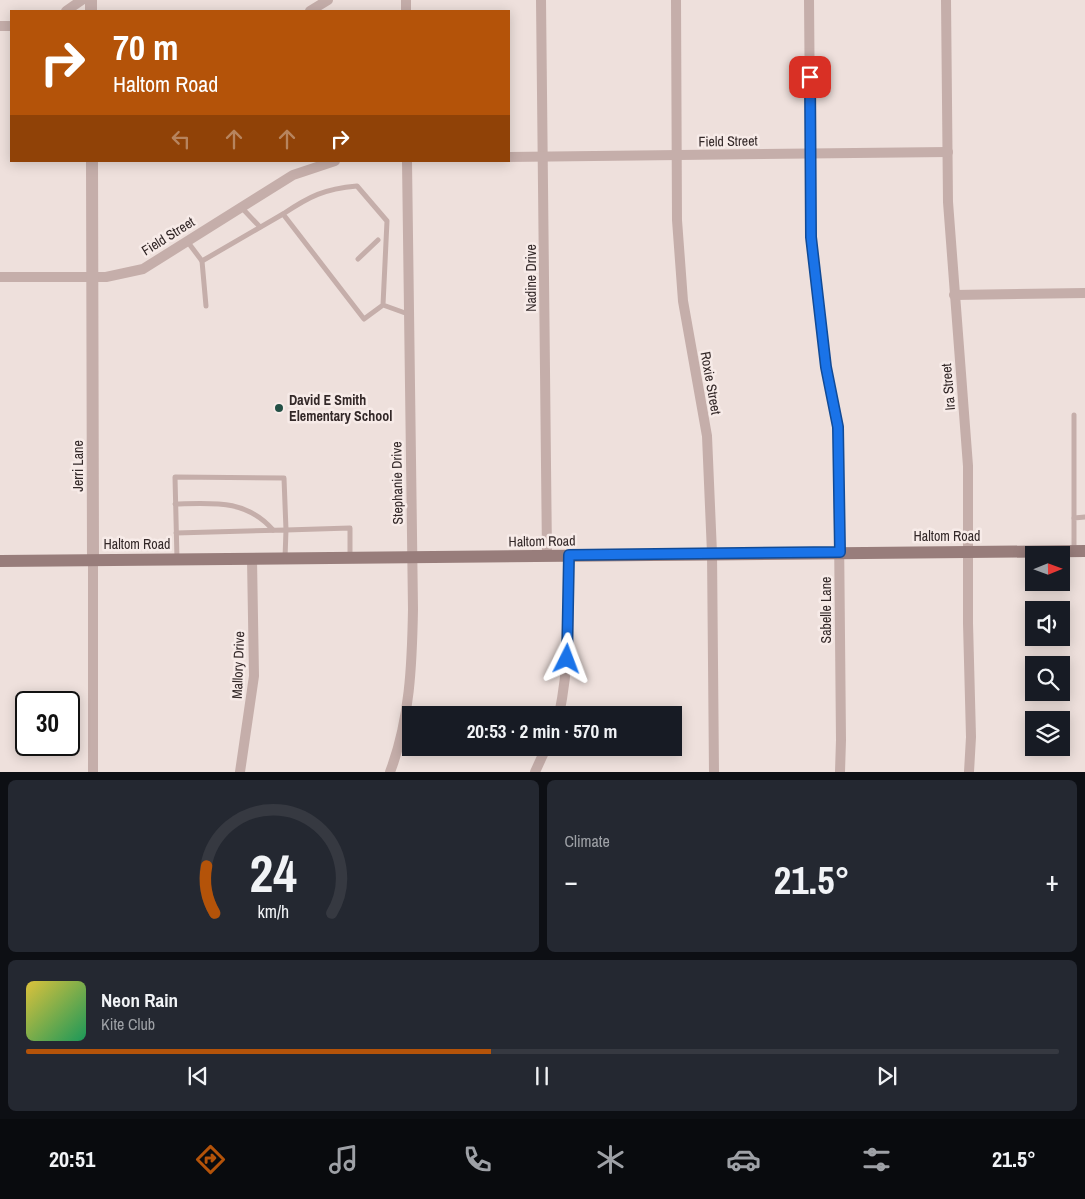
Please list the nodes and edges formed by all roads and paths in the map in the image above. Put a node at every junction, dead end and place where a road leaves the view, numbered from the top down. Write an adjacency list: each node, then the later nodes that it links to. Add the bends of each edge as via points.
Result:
1 (82, 0): 7 (street)
2 (328, 0): 8 (street)
3 (542, 0): 13 (street, Nadine Drive)
4 (676, 0): 11 (street, Roxie Street)
5 (809, 0): 10 (street, Sabelle Lane)
6 (946, 0): 9 (street, Ira Street)
7 (67, 10)
8 (312, 10)
9 (948, 152): 10 (street, Field Street); 27 (street, Ira Street)
10 (810, 154): 11 (street, Field Street); 40 (street, Sabelle Lane, via 812,246 826,367 838,427)
11 (677, 156): 13 (street, Field Street); 41 (street, Roxie Street, via 677,220 683,301 707,436)
12 (510, 158): 13 (street, Field Street)
13 (544, 158): 43 (street, Nadine Drive)
14 (92, 162): 25 (street, Jerri Lane)
15 (332, 162): 17 (street, Field Street, via 293,175)
16 (407, 162): 30 (street, Stephanie Drive)
17 (241, 207): 19 (lane); 20 (street, Field Street)
18 (282, 214): 19 (lane); 28 (lane, via 364,319); 28 (lane, via 311,195 357,186 387,221)
19 (260, 228): 23 (lane)
20 (186, 240): 23 (lane); 25 (street, Field Street, via 143,268)
21 (378, 240): 22 (lane)
22 (358, 259)
23 (202, 261): 29 (lane)
24 (0, 277): 25 (street, Field Street)
25 (92, 277): 47 (street, Jerri Lane)
26 (1085, 292): 27 (street)
27 (954, 295): 38 (street, Ira Street, via 968,466)
28 (383, 305): 30 (lane)
29 (206, 306)
30 (408, 314): 46 (street, Stephanie Drive)
31 (1074, 414): 34 (lane)
32 (176, 504): 35 (lane, via 225,502 263,519); 36 (lane, via 175,478 284,478); 37 (lane)
33 (1085, 517): 34 (lane)
34 (1074, 518): 39 (lane)
35 (273, 530): 36 (lane); 37 (lane)
36 (286, 530): 44 (lane); 45 (lane, via 350,528)
37 (176, 532): 48 (lane)
38 (968, 551): 39 (main road, Haltom Road); 40 (main road, Haltom Road); 59 (street, Ira Street)
39 (1079, 551)
40 (840, 552): 41 (main road, Haltom Road); 58 (street, Sabelle Lane)
41 (712, 553): 42 (main road, Haltom Road); 57 (street, Roxie Street)
42 (569, 555): 43 (main road, Haltom Road); 51 (street, via 568,646)
43 (547, 556): 46 (main road, Haltom Road)
44 (285, 558): 45 (main road, Haltom Road); 49 (main road, Haltom Road)
45 (350, 558): 46 (main road, Haltom Road)
46 (412, 558): 55 (street, Stephanie Drive, via 412,663 404,723)
47 (93, 559): 48 (main road, Haltom Road); 50 (main road, Haltom Road); 53 (street, Jerri Lane)
48 (177, 559): 49 (main road, Haltom Road)
49 (252, 559): 54 (street, Mallory Drive, via 254,676)
50 (0, 561)
51 (561, 706)
52 (542, 756): 56 (street)
53 (93, 772)
54 (240, 772)
55 (390, 772)
56 (535, 772)
57 (714, 772)
58 (840, 772)
59 (969, 772)

